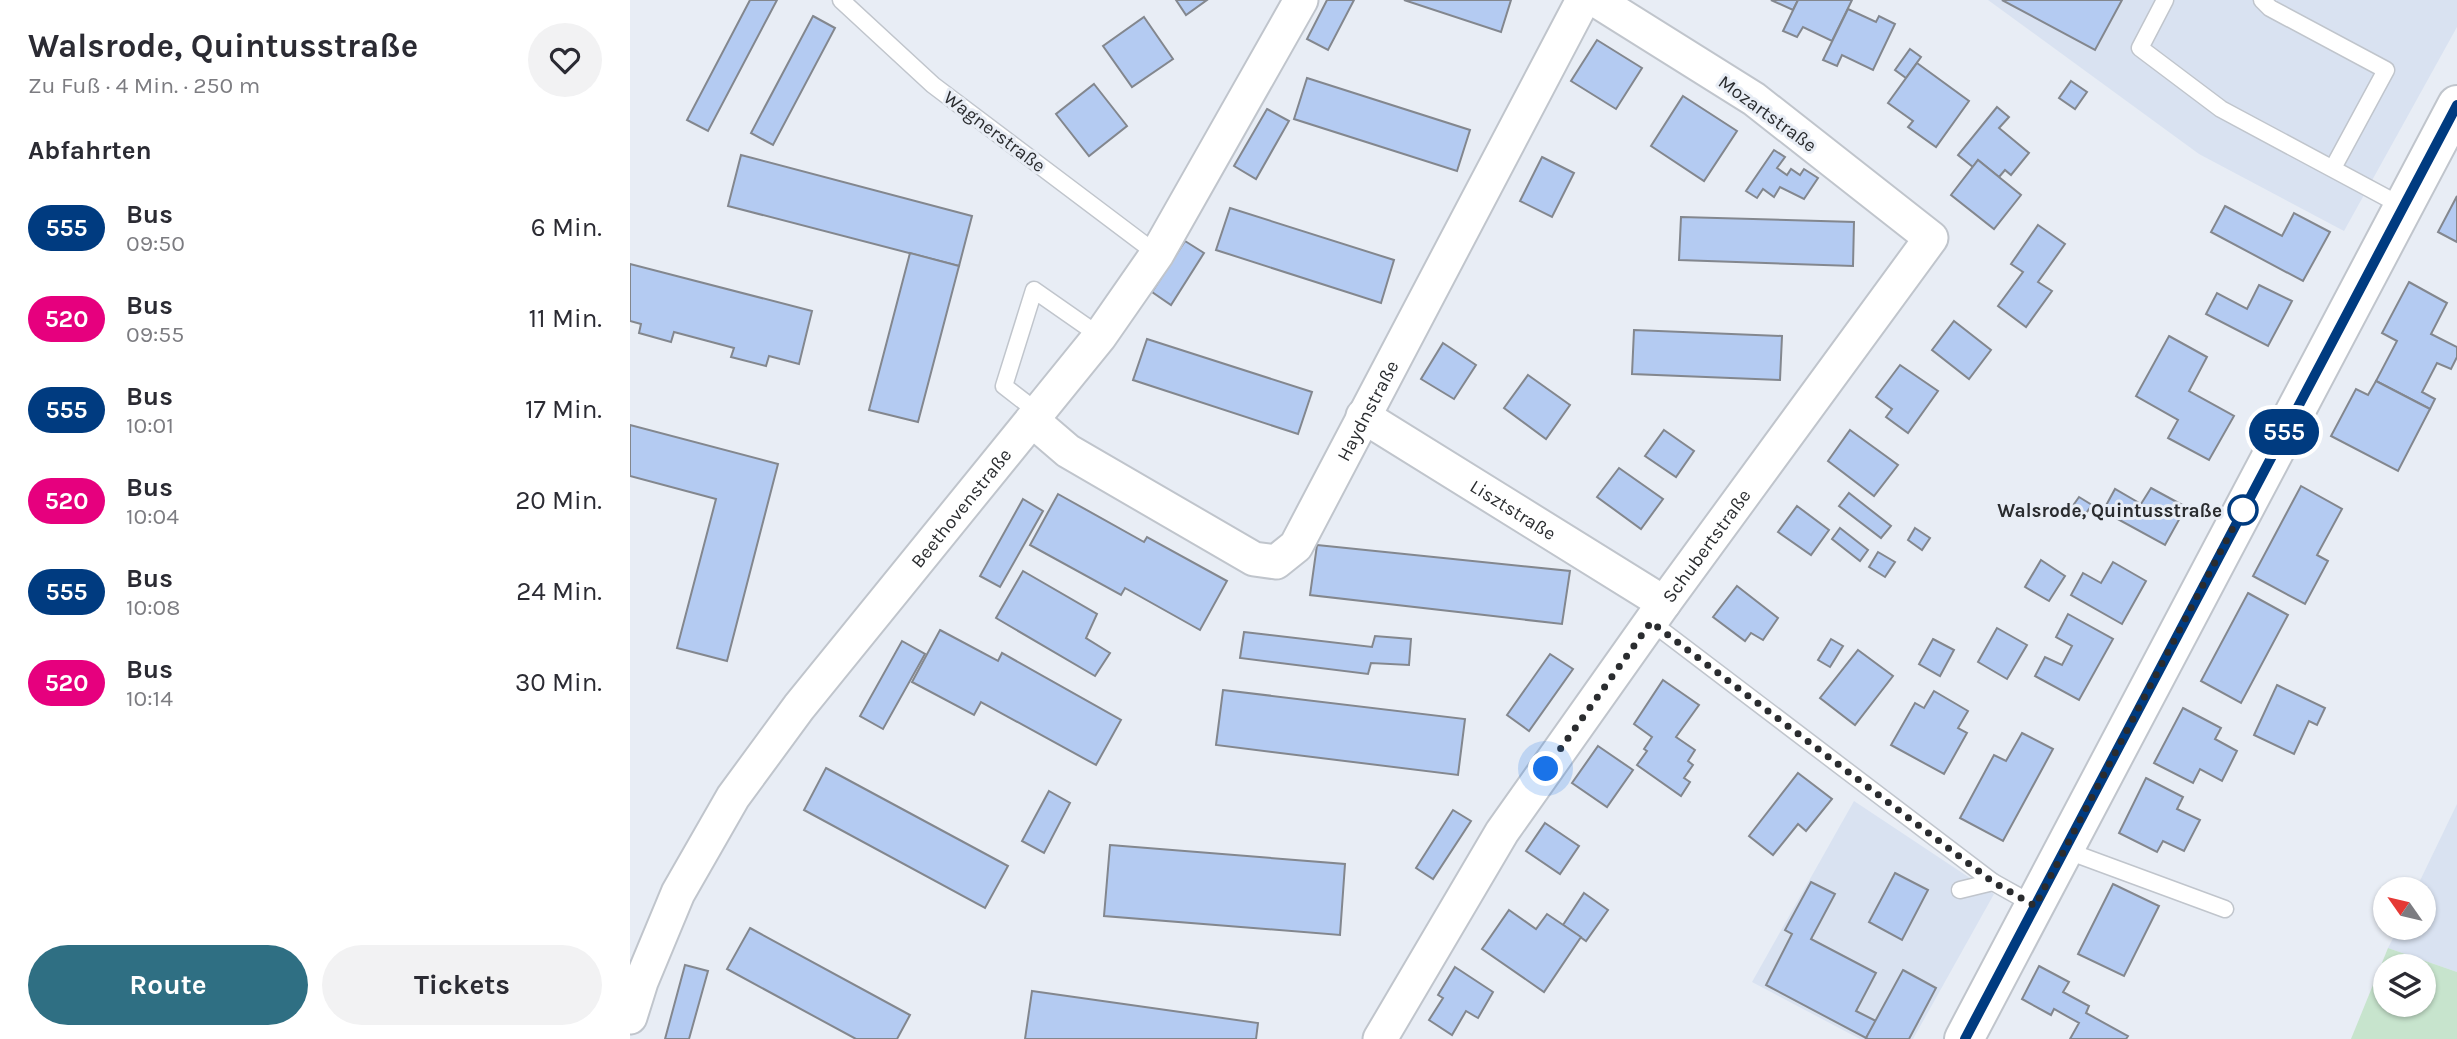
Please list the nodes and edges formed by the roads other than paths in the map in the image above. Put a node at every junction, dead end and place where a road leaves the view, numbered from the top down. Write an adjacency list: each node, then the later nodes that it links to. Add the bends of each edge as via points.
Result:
1 (841, 0): 11 (lane, Wagnerstraße, via 933,85)
2 (1301, 0): 11 (street, Beethovenstraße)
3 (1583, 0): 13 (street, Haydnstraße)
4 (1596, 0): 10 (street, Mozartstraße, via 1754,99)
5 (2165, 0): 8 (lane, via 2140,48 2221,109)
6 (2262, 0): 8 (lane, via 2386,70)
7 (2457, 105): 9 (main road)
8 (2333, 168): 9 (lane)
9 (2403, 206): 16 (main road)
10 (1931, 238): 15 (street, Schubertstraße)
11 (1157, 254): 12 (street, Beethovenstraße)
12 (1100, 336): 14 (street, Beethovenstraße); 14 (lane, via 1034,290 1004,386)
13 (1363, 416): 14 (street, Haydnstraße, via 1296,546 1276,562 1254,559 1068,451); 15 (street, Lisztstraße)
14 (1036, 417): 21 (street, Beethovenstraße, via 799,707 733,797 678,893)
15 (1658, 612): 17 (lane); 23 (street, Schubertstraße, via 1502,832)
16 (2065, 850): 19 (main road); 20 (lane)
17 (1993, 882): 18 (lane); 19 (lane)
18 (1960, 890)
19 (2035, 906): 24 (main road)
20 (2225, 909)
21 (636, 981): 22 (street, Beethovenstraße)
22 (630, 1017)
23 (1380, 1039)
24 (1965, 1039)

